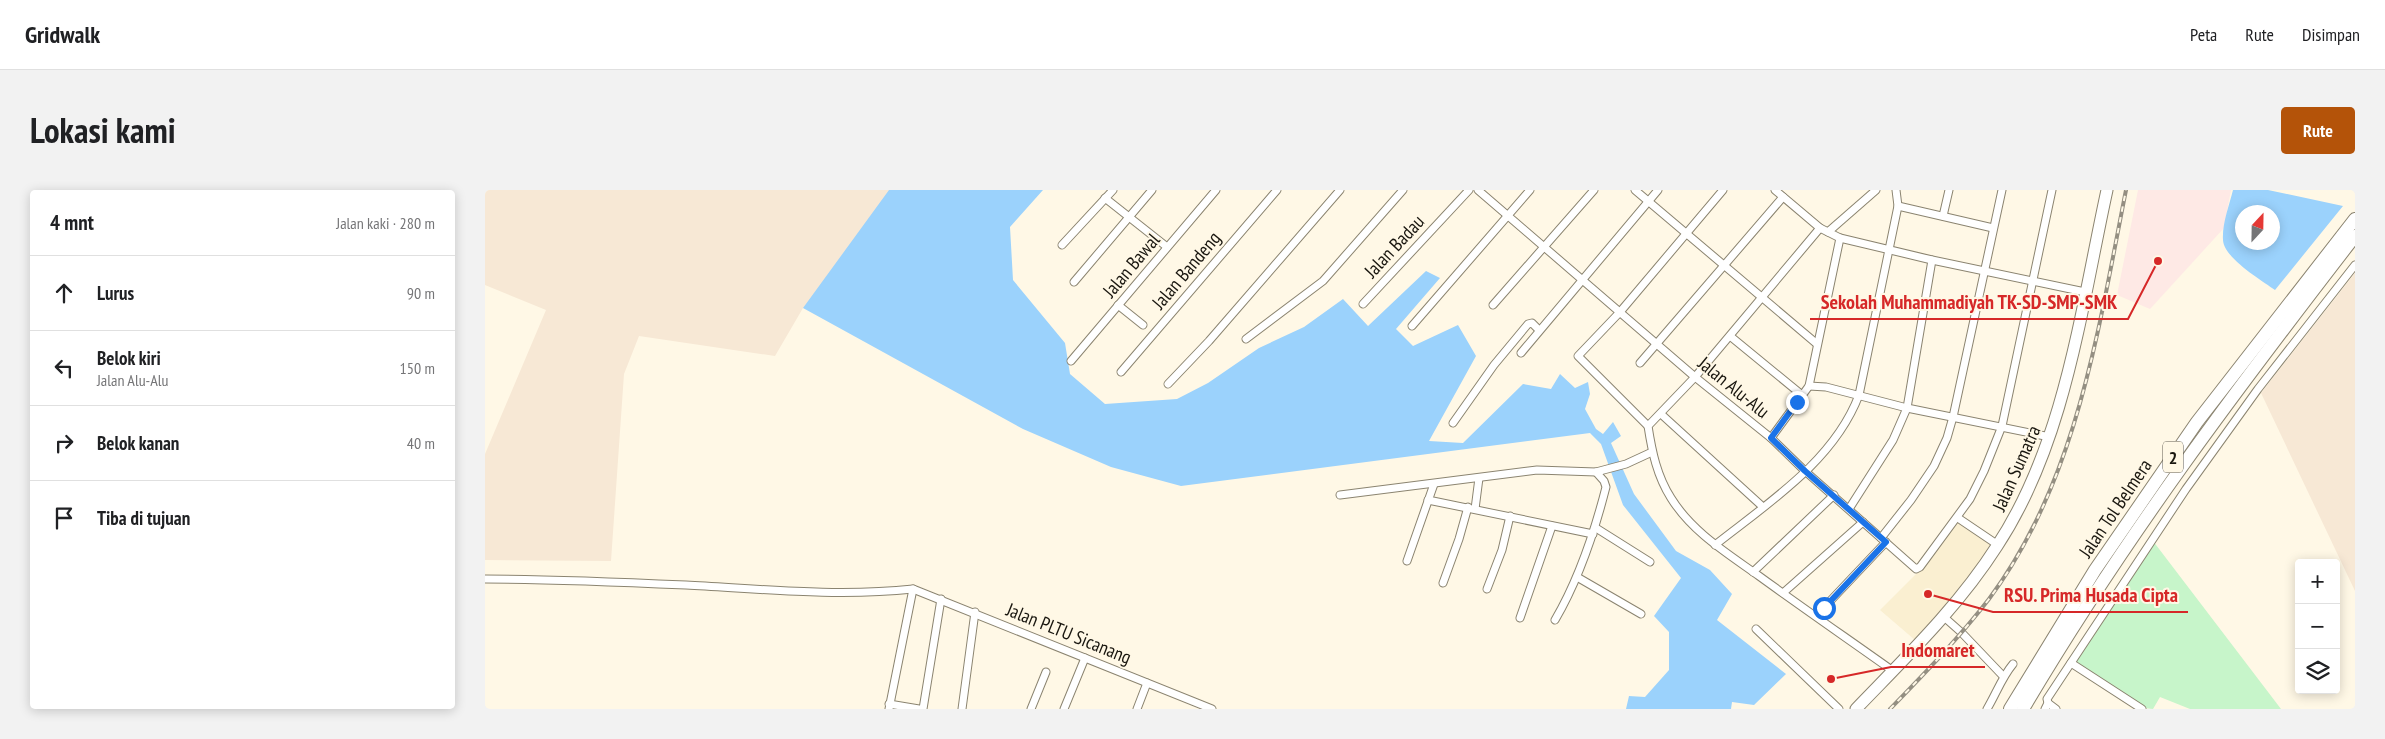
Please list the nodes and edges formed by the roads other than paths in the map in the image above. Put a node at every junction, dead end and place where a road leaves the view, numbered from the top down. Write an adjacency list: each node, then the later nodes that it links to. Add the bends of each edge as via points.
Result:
1 (1113, 190): 22 (street)
2 (1151, 190): 25 (street)
3 (1215, 190): 36 (street, Jalan Bawal)
4 (1277, 190): 62 (street, Jalan Bandeng)
5 (1340, 190): 64 (street)
6 (1403, 190): 56 (street, via 1323,281)
7 (1469, 190): 48 (street, Jalan Badau)
8 (1478, 190): 26 (street, Jalan Alu-Alu)
9 (1530, 190): 26 (street)
10 (1594, 190): 37 (street)
11 (1635, 190): 23 (street)
12 (1658, 190): 23 (street)
13 (1723, 190): 32 (street)
14 (1775, 190): 21 (street)
15 (1876, 190): 31 (street)
16 (1896, 190): 24 (street)
17 (1949, 190): 27 (street)
18 (2002, 190): 30 (street)
19 (2052, 190): 44 (street)
20 (2107, 190): 46 (highway, Jalan Sumatra)
21 (1783, 197): 29 (street); 41 (street)
22 (1105, 198): 25 (street); 35 (street)
23 (1648, 201): 32 (street); 43 (street)
24 (1898, 206): 27 (street); 38 (street)
25 (1128, 216): 36 (street); 45 (street)
26 (1508, 216): 37 (street, Jalan Alu-Alu); 53 (street)
27 (1943, 216): 30 (street)
28 (2355, 219): 131 (highway, Jalan Tol Belmera / 2, via 2197,422 2095,570)
29 (1821, 228): 31 (street); 47 (street)
30 (1993, 228): 42 (street)
31 (1828, 232): 34 (street)
32 (1687, 233): 41 (street); 51 (street)
33 (2355, 236): 132 (highway, Jalan Tol Belmera / 2, via 2230,399 2145,517)
34 (1840, 238): 38 (street); 58 (street)
35 (1062, 245)
36 (1167, 247): 50 (street, Jalan Bawal)
37 (1545, 247): 43 (street, Jalan Alu-Alu); 49 (street)
38 (1889, 250): 39 (street); 67 (street)
39 (1932, 260): 42 (street); 68 (street)
40 (2355, 265): 113 (street, via 2258,389 2186,489)
41 (1723, 266): 47 (street); 57 (street)
42 (1984, 271): 44 (street); 70 (street)
43 (1581, 279): 51 (street, Jalan Alu-Alu); 54 (street)
44 (2033, 281): 46 (street); 73 (street)
45 (1074, 282)
46 (2085, 292): 74 (highway, Jalan Sumatra)
47 (1762, 298): 55 (street); 58 (street)
48 (1363, 304)
49 (1493, 304)
50 (1118, 305): 52 (street); 60 (street, Jalan Bawal)
51 (1620, 312): 57 (street, Jalan Alu-Alu); 72 (street, via 1578,356)
52 (1143, 326)
53 (1412, 326)
54 (1539, 330): 59 (street); 71 (street, via 1532,323 1528,324)
55 (1730, 336): 63 (street); 66 (street)
56 (1246, 340)
57 (1657, 344): 61 (street); 63 (street, Jalan Alu-Alu)
58 (1817, 344): 65 (street)
59 (1521, 353)
60 (1071, 361)
61 (1640, 362)
62 (1121, 372)
63 (1695, 377): 69 (street); 75 (street, Jalan Alu-Alu)
64 (1169, 384)
65 (1809, 386): 66 (street); 67 (street)
66 (1802, 395): 75 (street)
67 (1859, 395): 68 (street); 78 (street, via 1826,451)
68 (1907, 408): 70 (street); 86 (street, via 1893,440)
69 (1661, 414): 72 (street); 84 (street)
70 (1953, 417): 73 (street); 92 (street, via 1934,466)
71 (1453, 423)
72 (1648, 426): 76 (street)
73 (2002, 426): 74 (street); 88 (street, via 1984,471)
74 (2050, 437): 94 (highway, Jalan Sumatra, via 2034,479)
75 (1771, 438): 78 (street, Jalan Alu-Alu)
76 (1652, 452): 77 (street); 93 (street, via 1674,503)
77 (1600, 471): 79 (street, via 1537,470); 91 (street, via 1606,487)
78 (1805, 471): 82 (street, Jalan Alu-Alu); 84 (street)
79 (1479, 478): 80 (street); 85 (street)
80 (1434, 484): 81 (street); 83 (street)
81 (1340, 495)
82 (1834, 495): 86 (street, Jalan Alu-Alu); 97 (street)
83 (1428, 500): 85 (street); 95 (street)
84 (1763, 507): 93 (street)
85 (1471, 508): 87 (street); 100 (street)
86 (1849, 509): 89 (street, Jalan Alu-Alu)
87 (1510, 516): 90 (street); 101 (street, via 1502,550)
88 (1957, 518): 92 (street, Jalan Alu-Alu, via 1918,569 1910,566); 94 (street)
89 (1863, 522): 92 (street, Jalan Alu-Alu); 103 (street)
90 (1552, 526): 91 (street); 109 (street)
91 (1594, 531): 96 (street); 98 (street)
92 (1883, 540): 107 (street)
93 (1715, 545): 97 (street)
94 (1998, 545): 108 (highway, Jalan Sumatra)
95 (1407, 561)
96 (1650, 562)
97 (1753, 572): 103 (street)
98 (1577, 577): 106 (street); 110 (street)
99 (485, 579): 102 (street, via 778,591 871,593)
100 (1443, 583)
101 (1487, 589)
102 (913, 590): 104 (street, Jalan PLTU Sicanang); 119 (street)
103 (1783, 593): 107 (street)
104 (941, 599): 105 (street, Jalan PLTU Sicanang); 122 (street)
105 (975, 612): 112 (street, Jalan PLTU Sicanang); 123 (street)
106 (1641, 614)
107 (1816, 616): 115 (street)
108 (1944, 617): 115 (highway, Jalan Sumatra); 117 (street)
109 (1520, 618)
110 (1555, 620)
111 (1756, 629): 128 (street)
112 (1085, 658): 118 (street, Jalan PLTU Sicanang); 125 (street)
113 (2071, 663): 120 (street, via 2047,699); 134 (street)
114 (2013, 664): 117 (street)
115 (1893, 671): 129 (highway, Jalan Sumatra)
116 (1046, 672): 124 (street)
117 (2003, 676): 130 (street)
118 (1147, 683): 126 (street); 127 (street, Jalan PLTU Sicanang)
119 (889, 706): 121 (street)
120 (2047, 706): 133 (street)
121 (919, 709)
122 (923, 709)
123 (962, 709)
124 (1031, 709)
125 (1064, 709)
126 (1137, 709)
127 (1212, 709)
128 (1839, 709)
129 (1856, 709)
130 (1987, 709)
131 (2010, 709)
132 (2023, 709)
133 (2056, 709)
134 (2143, 709)

